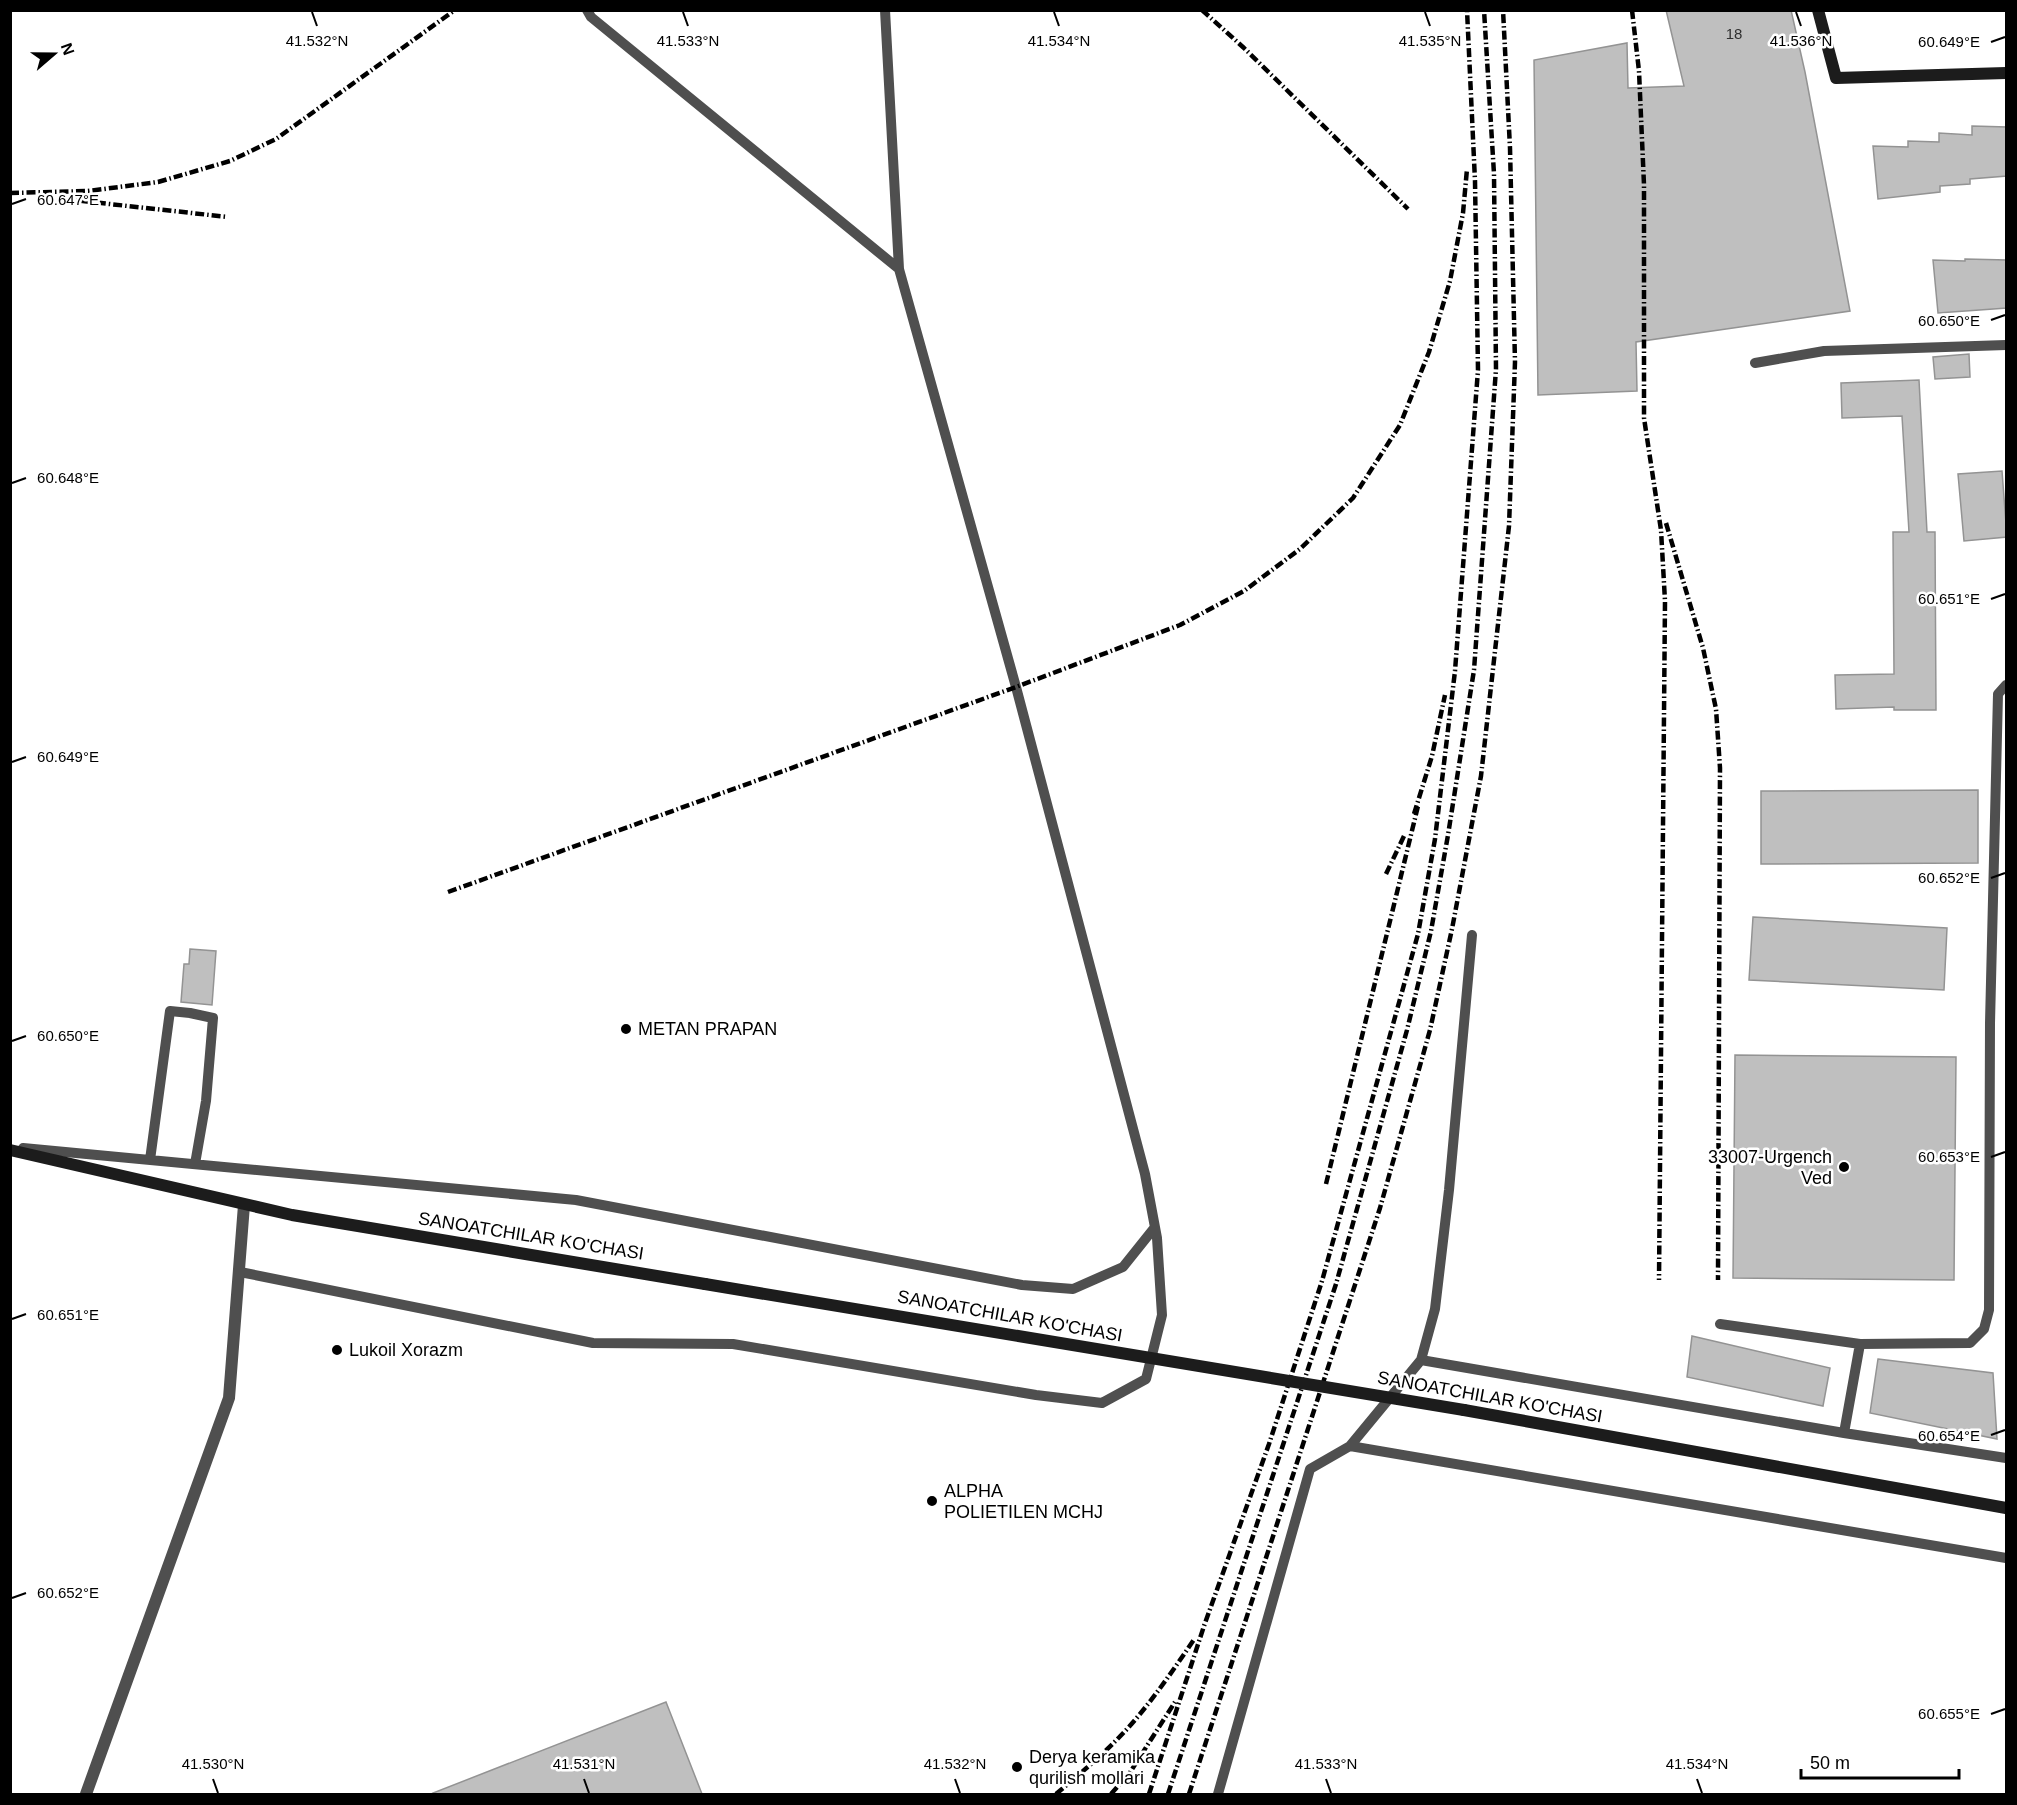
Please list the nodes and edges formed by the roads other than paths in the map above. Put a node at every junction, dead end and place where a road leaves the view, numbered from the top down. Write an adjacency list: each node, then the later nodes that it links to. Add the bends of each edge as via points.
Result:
1 (587, 10): 5 (lane)
2 (885, 10): 5 (lane)
3 (1818, 10): 4 (main road, via 1836,78)
4 (2007, 73)
5 (899, 269): 14 (lane, via 1016,687 1145,1174)
6 (2007, 345): 7 (lane, via 1824,351)
7 (1755, 363)
8 (2007, 685): 17 (lane, via 1998,694 1990,1023 1989,1310 1984,1329 1970,1343)
9 (1472, 935): 18 (lane, via 1435,1309)
10 (10, 1149): 11 (lane); 13 (main road, SANOATCHILAR KO'CHASI)
11 (150, 1160): 12 (lane); 12 (lane, via 170,1011 213,1018 206,1101)
12 (195, 1164): 14 (lane, via 576,1200 1010,1283 1073,1289 1123,1267)
13 (244, 1205): 15 (street); 22 (main road, SANOATCHILAR KO'CHASI, bridge, via 1464,1410)
14 (1155, 1227): 15 (lane, via 1162,1315 1146,1379 1102,1403 733,1344 593,1343)
15 (240, 1272): 24 (street, via 229,1398)
16 (1720, 1324): 17 (lane)
17 (1860, 1344): 19 (lane)
18 (1422, 1360): 19 (lane); 20 (lane)
19 (1844, 1433): 21 (lane)
20 (1350, 1446): 23 (lane); 25 (lane, via 1310,1469)
21 (2007, 1458)
22 (2007, 1508)
23 (2007, 1558)
24 (86, 1794)
25 (1218, 1794)

